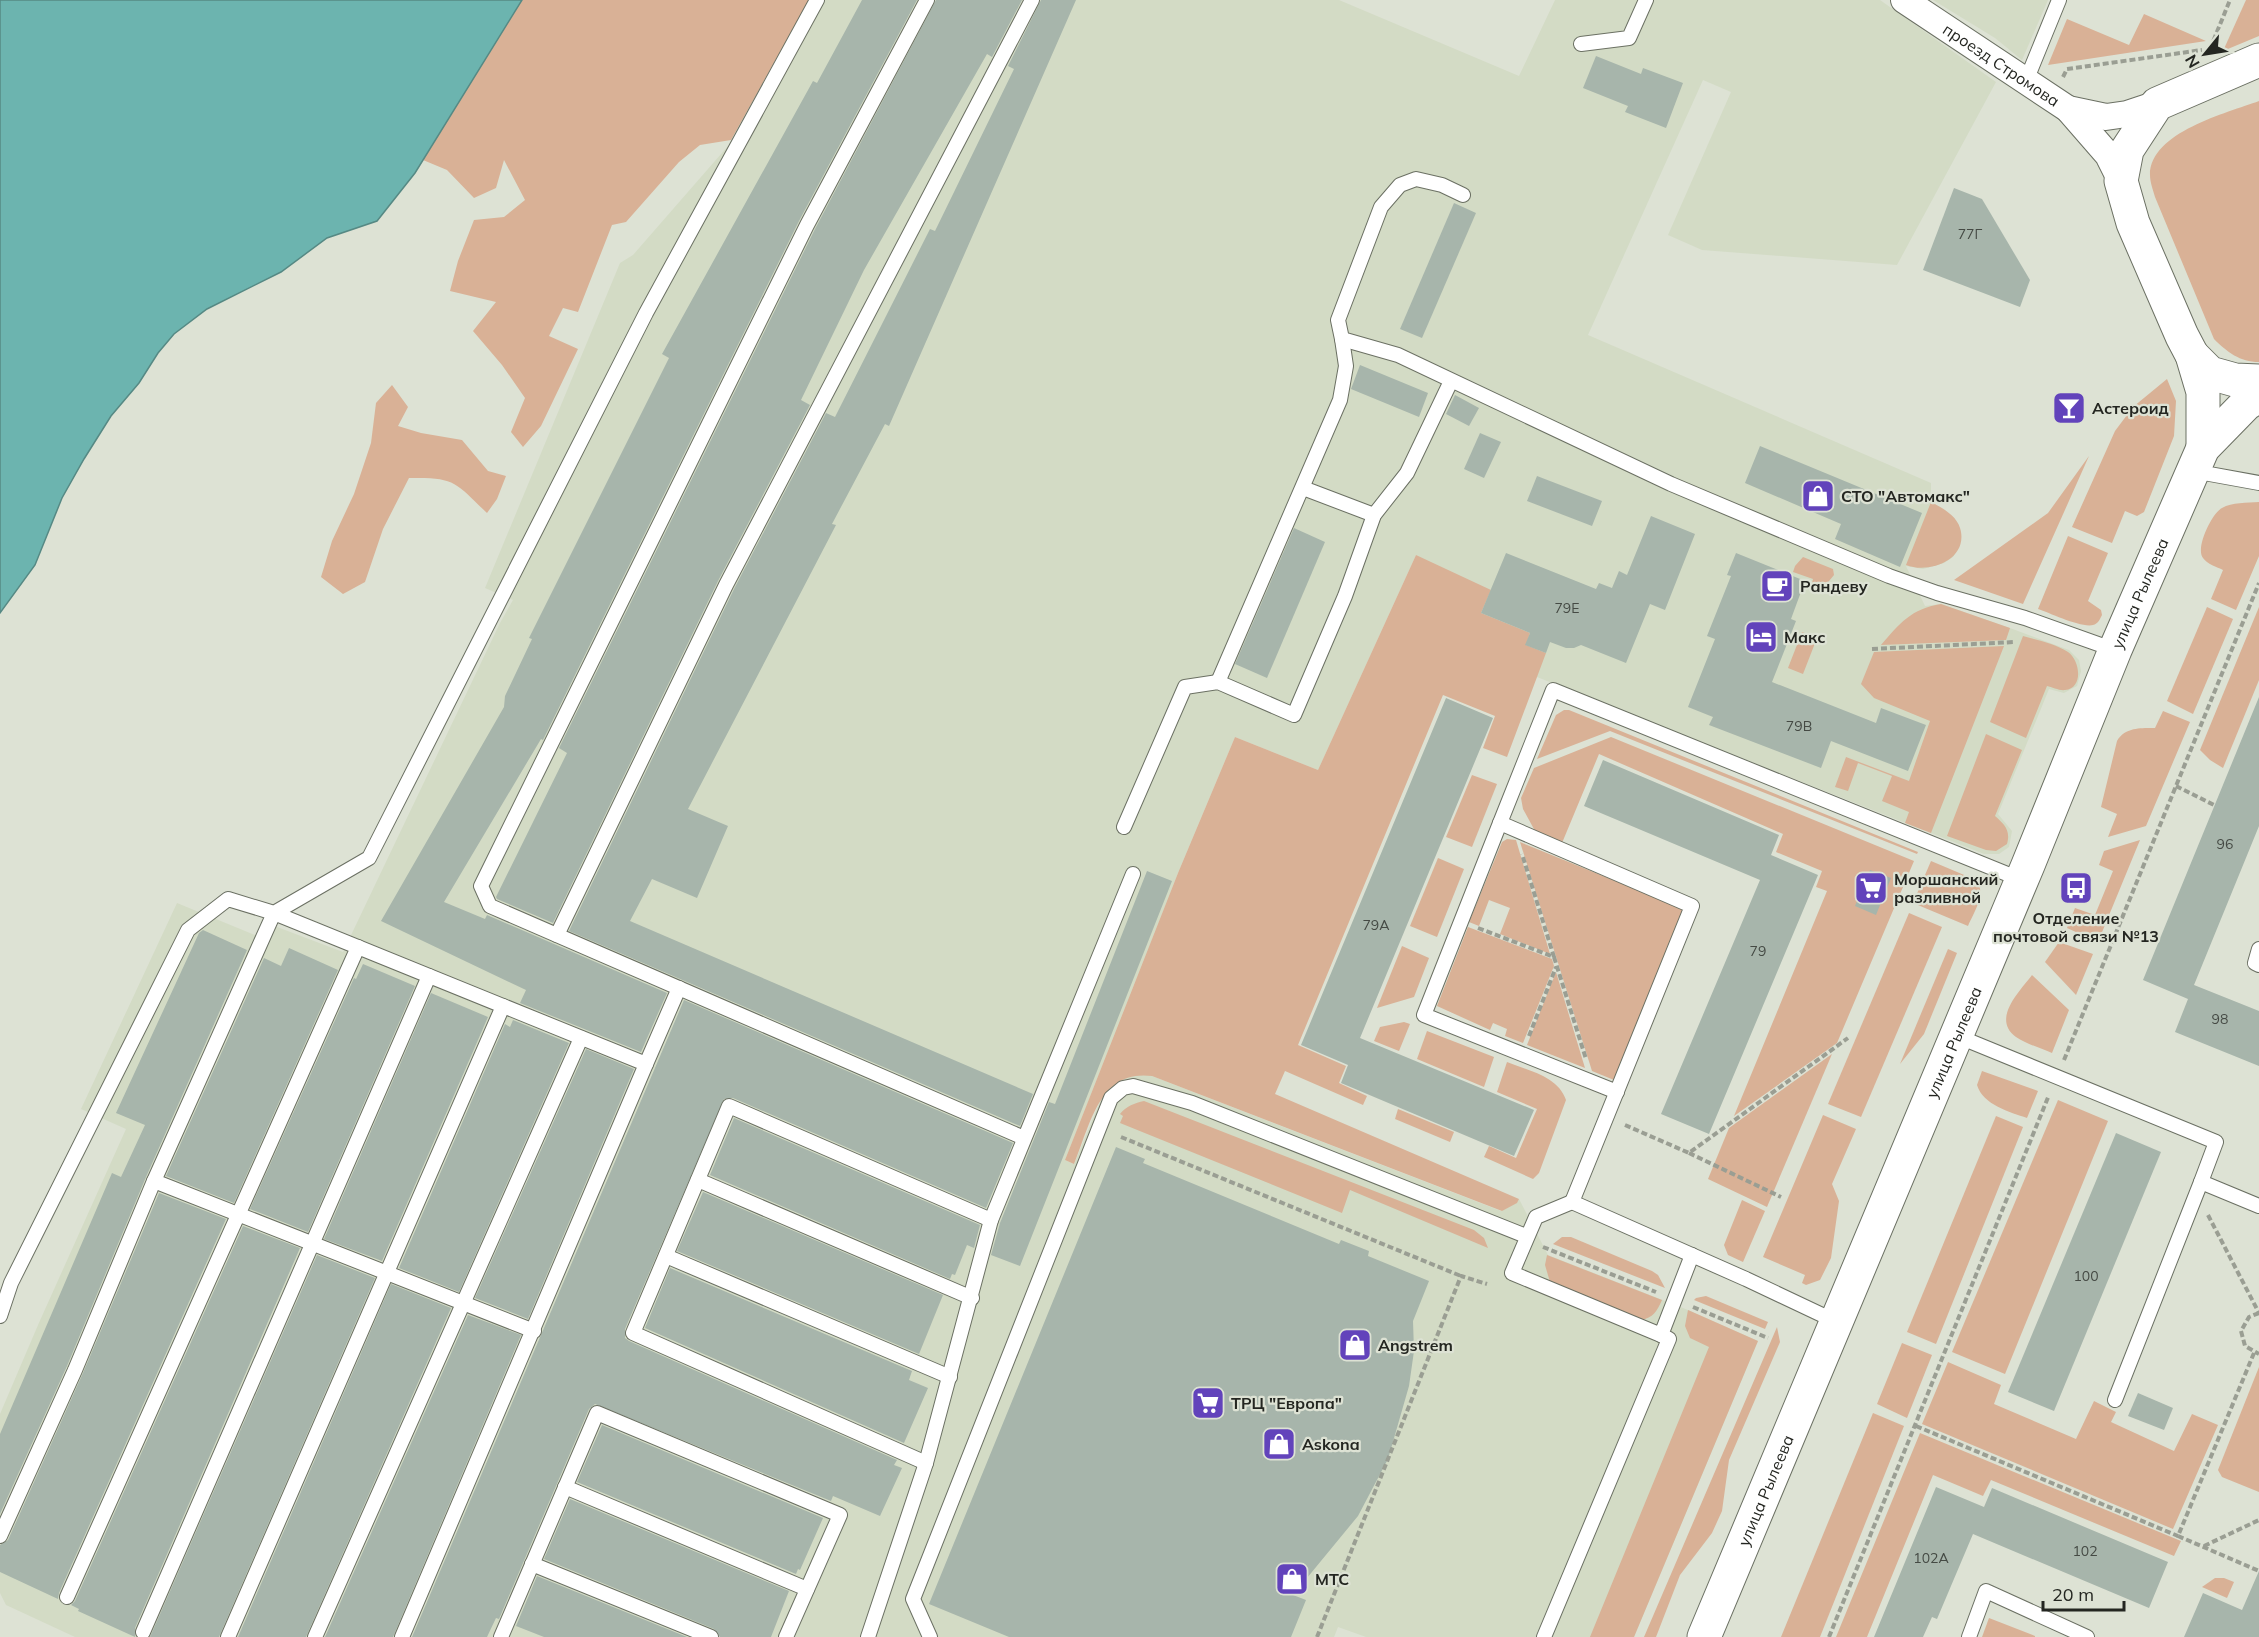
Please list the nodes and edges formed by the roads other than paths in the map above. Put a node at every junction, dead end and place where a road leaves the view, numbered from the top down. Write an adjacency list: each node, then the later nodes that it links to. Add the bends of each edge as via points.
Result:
1 (817, 0): 29 (lane, via 646,313 369,858)
2 (927, 0): 30 (lane, via 807,225 481,886 490,906)
3 (1032, 0): 30 (lane, via 726,585)
4 (1646, 0): 7 (lane, via 1629,38)
5 (1904, 0): 9 (street, проезд Стромова)
6 (2059, 0): 9 (lane)
7 (1581, 44)
8 (2259, 60): 11 (main road)
9 (2026, 81): 10 (street, проезд Стромова)
10 (2061, 104): 11 (street, via 2106,117); 12 (street, via 2109,155)
11 (2157, 104): 12 (main road, via 2127,150)
12 (2121, 182): 15 (main road, via 2133,222)
13 (1463, 195): 14 (lane, via 1416,178 1400,185 1382,207 1338,320)
14 (1342, 339): 16 (lane, via 1398,355); 21 (lane, via 1346,366 1340,400)
15 (2192, 354): 17 (main road, via 2210,374 2235,381); 19 (main road, via 2203,392)
16 (1451, 381): 22 (lane, via 1407,473); 23 (lane, via 1671,484 1889,576)
17 (2259, 381)
18 (2259, 396): 19 (main road, via 2239,410)
19 (2198, 459): 20 (lane); 23 (main road, улица Рылеева)
20 (2259, 483)
21 (1303, 488): 22 (lane); 24 (lane)
22 (1374, 515): 24 (lane, via 1345,596 1294,715)
23 (2115, 650): 28 (main road, улица Рылеева)
24 (1218, 682): 26 (lane, via 1185,687)
25 (1500, 823): 28 (lane, via 1552,690); 40 (lane, via 1692,906); 40 (lane, via 1424,1015)
26 (1124, 827)
27 (1133, 874): 41 (lane)
28 (2022, 880): 37 (main road, улица Рылеева)
29 (274, 913): 31 (lane); 43 (lane); 56 (lane, via 228,899 188,930 11,1283)
30 (557, 935): 35 (lane)
31 (358, 947): 34 (lane); 47 (lane)
32 (2259, 949): 33 (lane, via 2255,963)
33 (2259, 965)
34 (429, 976): 36 (lane); 50 (lane)
35 (679, 988): 39 (lane); 41 (lane)
36 (503, 1006): 38 (lane); 53 (lane)
37 (1957, 1036): 44 (lane, via 2216,1142); 57 (main road, улица Рылеева)
38 (581, 1038): 39 (lane); 55 (lane)
39 (646, 1064): 58 (lane)
40 (1617, 1092): 45 (lane)
41 (1024, 1138): 48 (lane)
42 (698, 1180): 48 (lane, via 729,1106); 51 (lane); 54 (lane)
43 (154, 1181): 47 (lane); 64 (lane)
44 (2199, 1188): 46 (lane); 61 (lane)
45 (1572, 1202): 49 (lane, via 1536,1217); 52 (lane)
46 (2259, 1206)
47 (240, 1215): 50 (lane); 67 (lane)
48 (991, 1220): 54 (lane)
49 (1526, 1238): 59 (lane, via 1512,1273); 76 (lane, via 1192,1104 1133,1086 1115,1093 913,1599)
50 (313, 1244): 53 (lane); 68 (lane)
51 (666, 1256): 60 (lane); 62 (lane, via 633,1334)
52 (1692, 1256): 57 (lane); 59 (lane)
53 (388, 1274): 55 (lane); 69 (lane)
54 (972, 1298): 60 (lane)
55 (465, 1304): 58 (lane); 70 (lane)
56 (0, 1316)
57 (1836, 1322): 78 (main road, улица Рылеева)
58 (534, 1331): 71 (lane)
59 (1661, 1335): 77 (lane, via 1669,1339)
60 (950, 1377): 62 (lane)
61 (2115, 1400)
62 (926, 1463): 75 (lane)
63 (565, 1487): 65 (lane); 66 (lane); 66 (lane, via 597,1413 840,1515)
64 (0, 1536)
65 (532, 1564): 72 (lane); 73 (lane)
66 (807, 1589): 74 (lane)
67 (67, 1597)
68 (143, 1632)
69 (228, 1637)
70 (315, 1637)
71 (402, 1637)
72 (501, 1637)
73 (711, 1637)
74 (786, 1637)
75 (868, 1637)
76 (930, 1637)
77 (1544, 1637)
78 (1704, 1637)
79 (1969, 1637): 80 (lane, via 1986,1591)
80 (2087, 1637)

